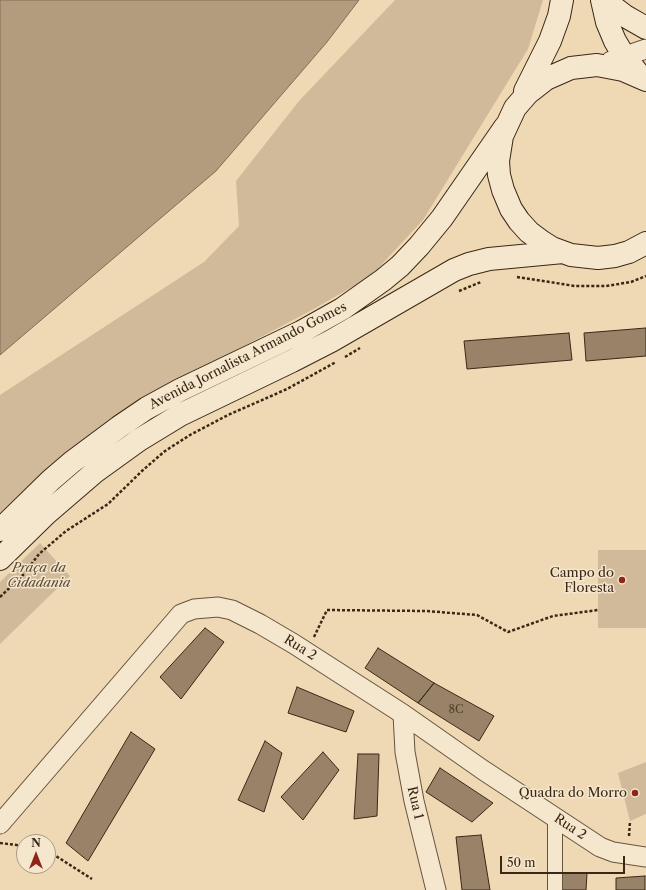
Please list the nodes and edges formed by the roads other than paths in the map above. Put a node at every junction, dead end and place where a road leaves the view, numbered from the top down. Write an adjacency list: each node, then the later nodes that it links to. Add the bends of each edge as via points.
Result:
1 (562, 0): 8 (main road, via 550,41)
2 (603, 0): 3 (main road); 4 (main road, via 607,22)
3 (641, 25)
4 (620, 48): 5 (street); 6 (street); 7 (main road)
5 (646, 49)
6 (597, 65): 7 (main road, via 623,70); 8 (main road, via 571,68 555,74 538,84)
7 (643, 78)
8 (521, 100): 9 (main road)
9 (505, 127): 11 (main road, via 498,161 506,200 529,232); 12 (main road, Avenida Jornalista Armando Gomes, via 442,218 400,266 383,280 308,328 147,408 72,462)
10 (646, 243): 11 (main road, via 629,252 598,258)
11 (563, 252): 13 (main road, Avenida Jornalista Armando Gomes, via 489,259 454,270 331,341 180,415 96,471 46,514)
12 (0, 530)
13 (0, 559)
14 (403, 714): 15 (street, Rua 2); 16 (street, Rua 2, via 260,624 232,610 218,607 194,609 181,614); 18 (street, Rua 1, via 405,752 414,801)
15 (555, 817): 17 (street, Rua 2, via 600,847 613,852); 19 (street)
16 (0, 824)
17 (646, 857)
18 (436, 890)
19 (555, 890)

